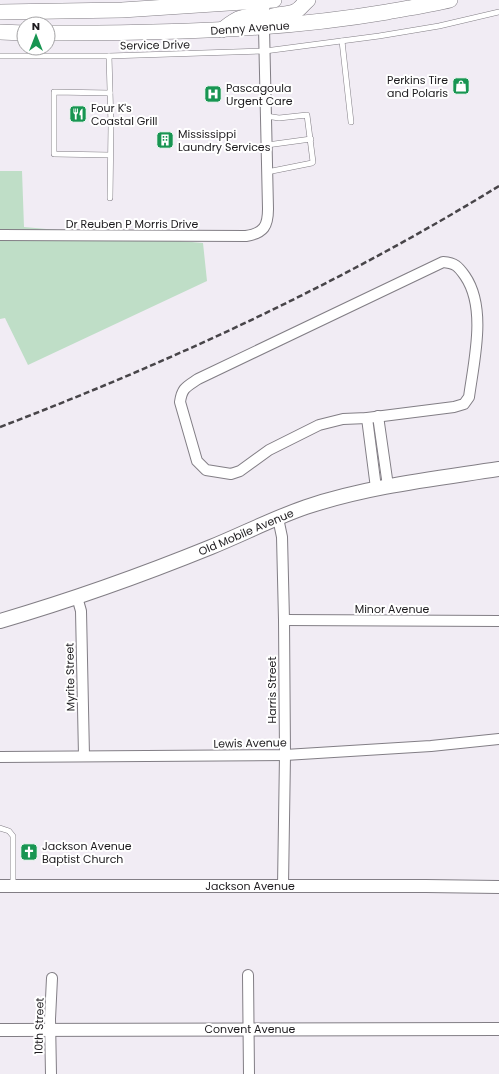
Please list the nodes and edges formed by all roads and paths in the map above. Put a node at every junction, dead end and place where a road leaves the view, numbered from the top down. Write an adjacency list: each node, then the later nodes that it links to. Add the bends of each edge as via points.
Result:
1 (267, 0): 4 (main road, via 122,10); 7 (main road, via 260,12 240,18)
2 (308, 0): 6 (main road, via 295,12 271,17)
3 (450, 0): 6 (main road, Denny Avenue, via 363,16)
4 (0, 12)
5 (499, 12): 11 (lane, Service Drive, via 439,26)
6 (264, 28): 7 (main road, Denny Avenue); 12 (street)
7 (221, 30): 10 (main road, Denny Avenue)
8 (0, 32): 9 (main road)
9 (16, 33)
10 (56, 33)
11 (342, 41): 12 (lane, Service Drive); 17 (lane)
12 (265, 51): 14 (lane, Service Drive); 16 (street)
13 (0, 56): 14 (lane, Service Drive)
14 (109, 56): 15 (lane)
15 (110, 93): 20 (lane); 20 (lane, via 54,92 54,154)
16 (266, 116): 18 (lane, via 279,118 306,114); 19 (street)
17 (351, 122)
18 (311, 140): 19 (lane); 21 (lane, via 314,162)
19 (267, 145): 21 (street)
20 (110, 155): 22 (lane)
21 (267, 172): 23 (street, Dr Reuben P Morris Drive, via 268,219 263,230 253,235)
22 (110, 198)
23 (0, 235)
24 (378, 416): 25 (street); 25 (street, via 454,407 464,404 469,397 478,329 476,303 471,284 460,268 452,262 443,262 198,379 186,387 180,402 197,461 206,470 231,474 240,471 269,450 319,425 343,419); 27 (street)
25 (367, 418): 27 (street)
26 (499, 469): 27 (main road, Old Mobile Avenue)
27 (382, 487): 28 (main road, Old Mobile Avenue, via 328,500)
28 (278, 518): 29 (main road, Old Mobile Avenue, via 212,547); 30 (street, Harris Street, via 282,537)
29 (77, 597): 31 (main road, Old Mobile Avenue); 35 (street, Myrite Street, via 81,611)
30 (284, 620): 32 (street, Minor Avenue); 34 (street, Harris Street)
31 (0, 621)
32 (499, 622)
33 (499, 739): 34 (street, Lewis Avenue)
34 (285, 755): 35 (street, Lewis Avenue); 40 (street, Harris Street)
35 (84, 756): 36 (street, Lewis Avenue)
36 (0, 757)
37 (0, 828): 39 (lane, via 13,836)
38 (0, 886): 39 (street, Jackson Avenue)
39 (13, 886): 40 (street, Jackson Avenue)
40 (283, 886): 41 (street, Jackson Avenue)
41 (499, 887)
42 (248, 975): 45 (street)
43 (52, 978): 44 (street, 10th Street)
44 (51, 1029): 45 (street, Convent Avenue); 47 (street, Convent Avenue); 48 (street, 10th Street)
45 (248, 1029): 46 (street, Convent Avenue); 49 (street)
46 (499, 1029)
47 (0, 1030)
48 (51, 1074)
49 (249, 1074)

